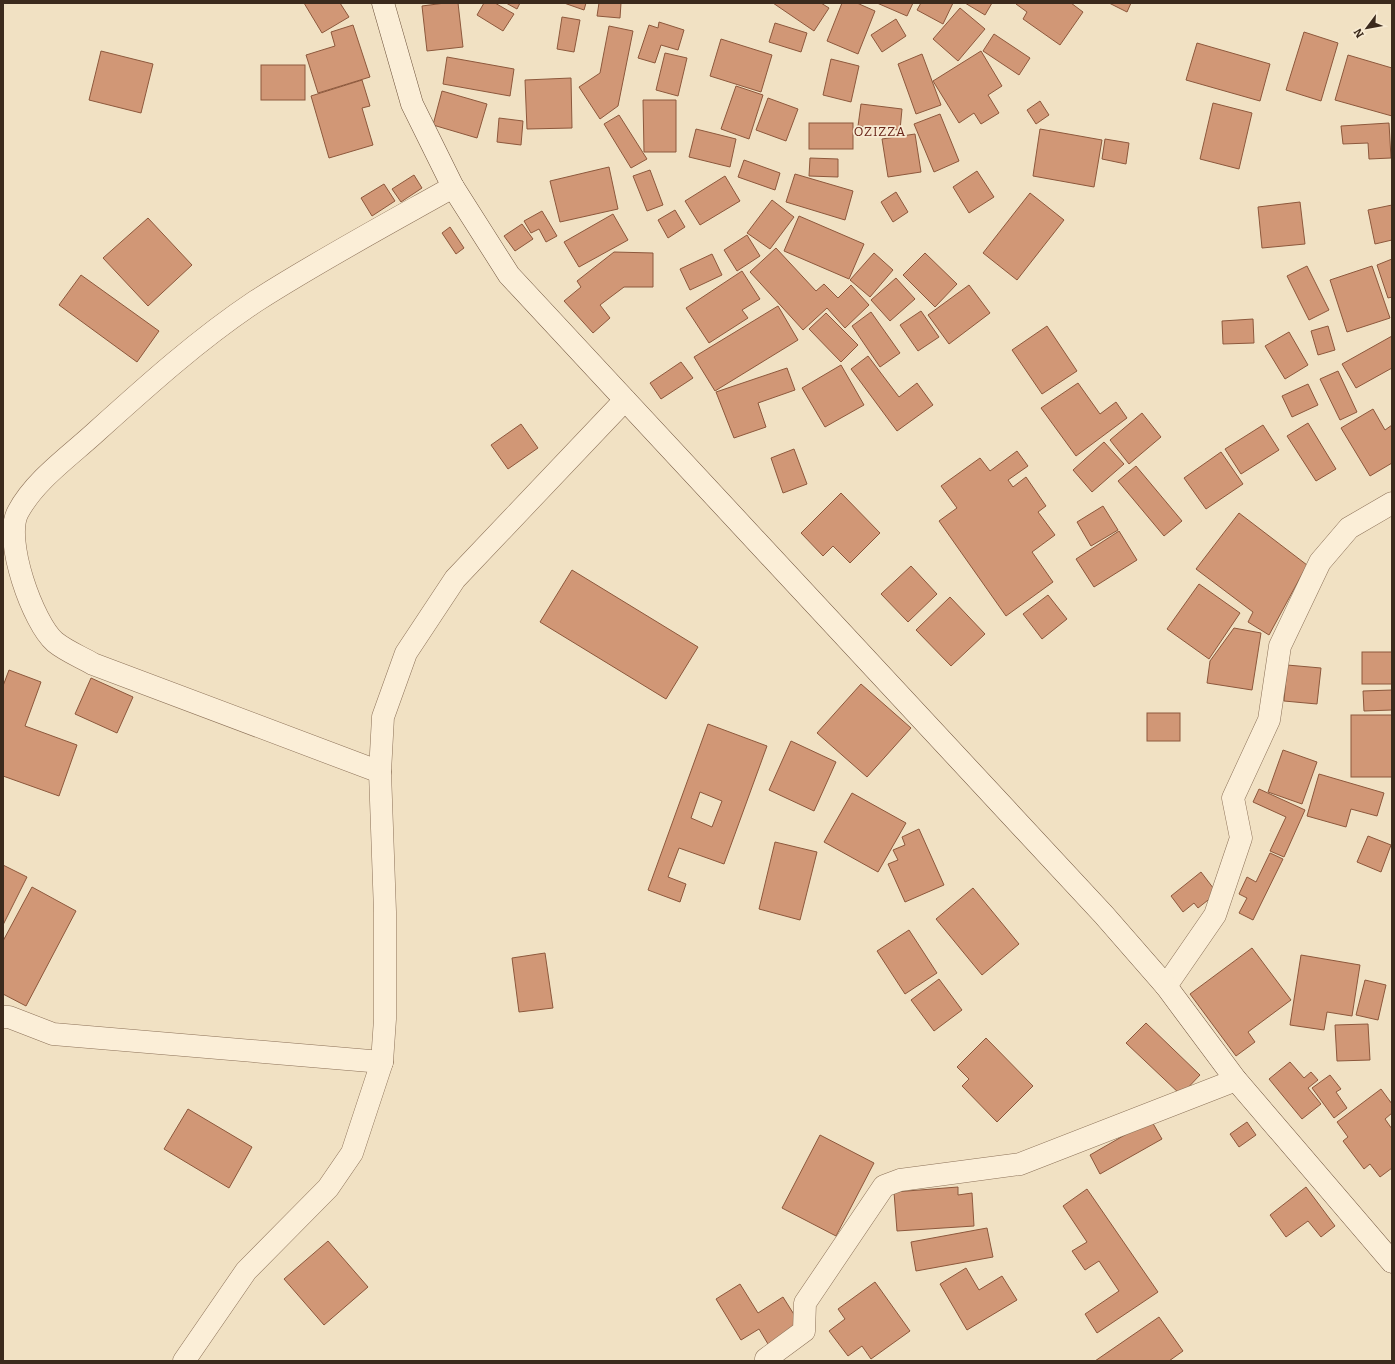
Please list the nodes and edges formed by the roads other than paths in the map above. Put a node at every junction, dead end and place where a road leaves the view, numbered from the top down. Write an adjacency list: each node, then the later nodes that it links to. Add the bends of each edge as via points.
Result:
1 (383, 3): 2 (street, via 412,104)
2 (453, 187): 3 (street, via 509,275); 5 (street, via 256,302 173,363 37,486)
3 (625, 400): 6 (street, via 450,585 406,653 383,717); 7 (street, via 1104,915)
4 (1392, 503): 7 (street, via 1349,528 1320,562 1280,646 1269,720 1233,798 1241,838 1214,915)
5 (10, 515): 6 (street, via 20,574 37,617 54,641 93,664)
6 (380, 772): 9 (street, via 385,912 385,1020)
7 (1166, 986): 10 (street)
8 (3, 1017): 9 (street, via 53,1034 68,1036)
9 (382, 1062): 13 (street, via 352,1153 328,1188 246,1271)
10 (1236, 1080): 11 (street); 12 (street, via 1020,1164 900,1180 884,1186 805,1302 804,1331)
11 (1392, 1262)
12 (766, 1360)
13 (184, 1361)

